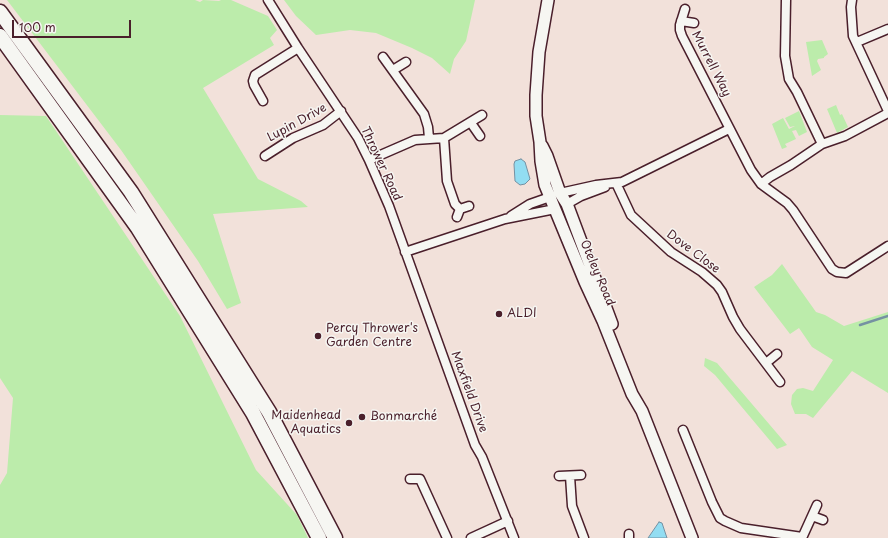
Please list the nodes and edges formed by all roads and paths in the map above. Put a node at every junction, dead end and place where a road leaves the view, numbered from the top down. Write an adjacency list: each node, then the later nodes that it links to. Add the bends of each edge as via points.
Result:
1 (268, 0): 12 (street, Thrower Road)
2 (548, 0): 25 (main road, Oteley Road, via 539,52 536,95)
3 (786, 0): 26 (street, via 785,56 789,79)
4 (852, 0): 11 (street, via 852,29)
5 (685, 9): 7 (street, Murrell Way)
6 (0, 12): 57 (highway, via 135,198 269,412)
7 (681, 21): 8 (street); 21 (street, Murrell Way, via 682,36)
8 (694, 23)
9 (888, 29): 11 (street)
10 (0, 36): 56 (highway, via 138,228 253,412)
11 (857, 42): 18 (street)
12 (298, 48): 16 (street, via 255,75 254,85); 17 (street, Thrower Road)
13 (383, 57): 15 (street)
14 (406, 62): 15 (street)
15 (393, 70): 23 (street, via 424,114)
16 (263, 102)
17 (341, 112): 27 (street, Lupin Drive, via 323,125 293,138); 28 (street, Thrower Road)
18 (888, 112): 26 (street, via 845,136)
19 (482, 116): 20 (street)
20 (470, 124): 22 (street); 24 (street)
21 (729, 129): 29 (street); 30 (street, Murrell Way)
22 (480, 136)
23 (429, 138): 24 (street); 28 (street, via 405,144)
24 (444, 138): 34 (street, via 447,181 455,204 459,213)
25 (540, 142): 31 (main road, Oteley Road); 32 (main road, Oteley Road, via 545,185)
26 (822, 144): 30 (street)
27 (265, 156)
28 (369, 160): 38 (street, Thrower Road)
29 (613, 184): 31 (street); 33 (street); 40 (street, Dove Close, via 631,215 671,252 717,285 737,323)
30 (761, 184): 37 (street, Murrell Way, via 793,210 829,265 837,272 846,273)
31 (560, 193): 32 (main road); 33 (main road, Oteley Road)
32 (550, 197): 35 (main road, Oteley Road); 36 (street, via 530,204)
33 (567, 204): 35 (main road); 42 (main road, Oteley Road)
34 (470, 206)
35 (554, 209): 36 (street); 42 (main road, Oteley Road, via 632,394)
36 (507, 218): 38 (street)
37 (888, 246)
38 (405, 252): 54 (street, Maxfield Drive, via 475,445)
39 (777, 354): 40 (street)
40 (766, 363): 41 (street, Dove Close)
41 (780, 382)
42 (642, 411): 50 (main road, Oteley Road)
43 (683, 430): 45 (street)
44 (695, 435): 45 (street)
45 (686, 438): 55 (street, via 720,518 741,528)
46 (581, 475): 48 (street)
47 (559, 476): 48 (street)
48 (570, 476): 61 (street, via 572,506)
49 (410, 479): 58 (street, via 420,475)
50 (671, 484): 62 (main road, Oteley Road); 63 (main road, via 683,502)
51 (817, 506): 52 (street)
52 (812, 516): 53 (street); 55 (street)
53 (823, 520)
54 (508, 521): 59 (street); 60 (street, Maxfield Drive)
55 (802, 537)
56 (319, 538)
57 (334, 538)
58 (446, 538)
59 (471, 538)
60 (514, 538)
61 (584, 538)
62 (692, 538)
63 (699, 538)

